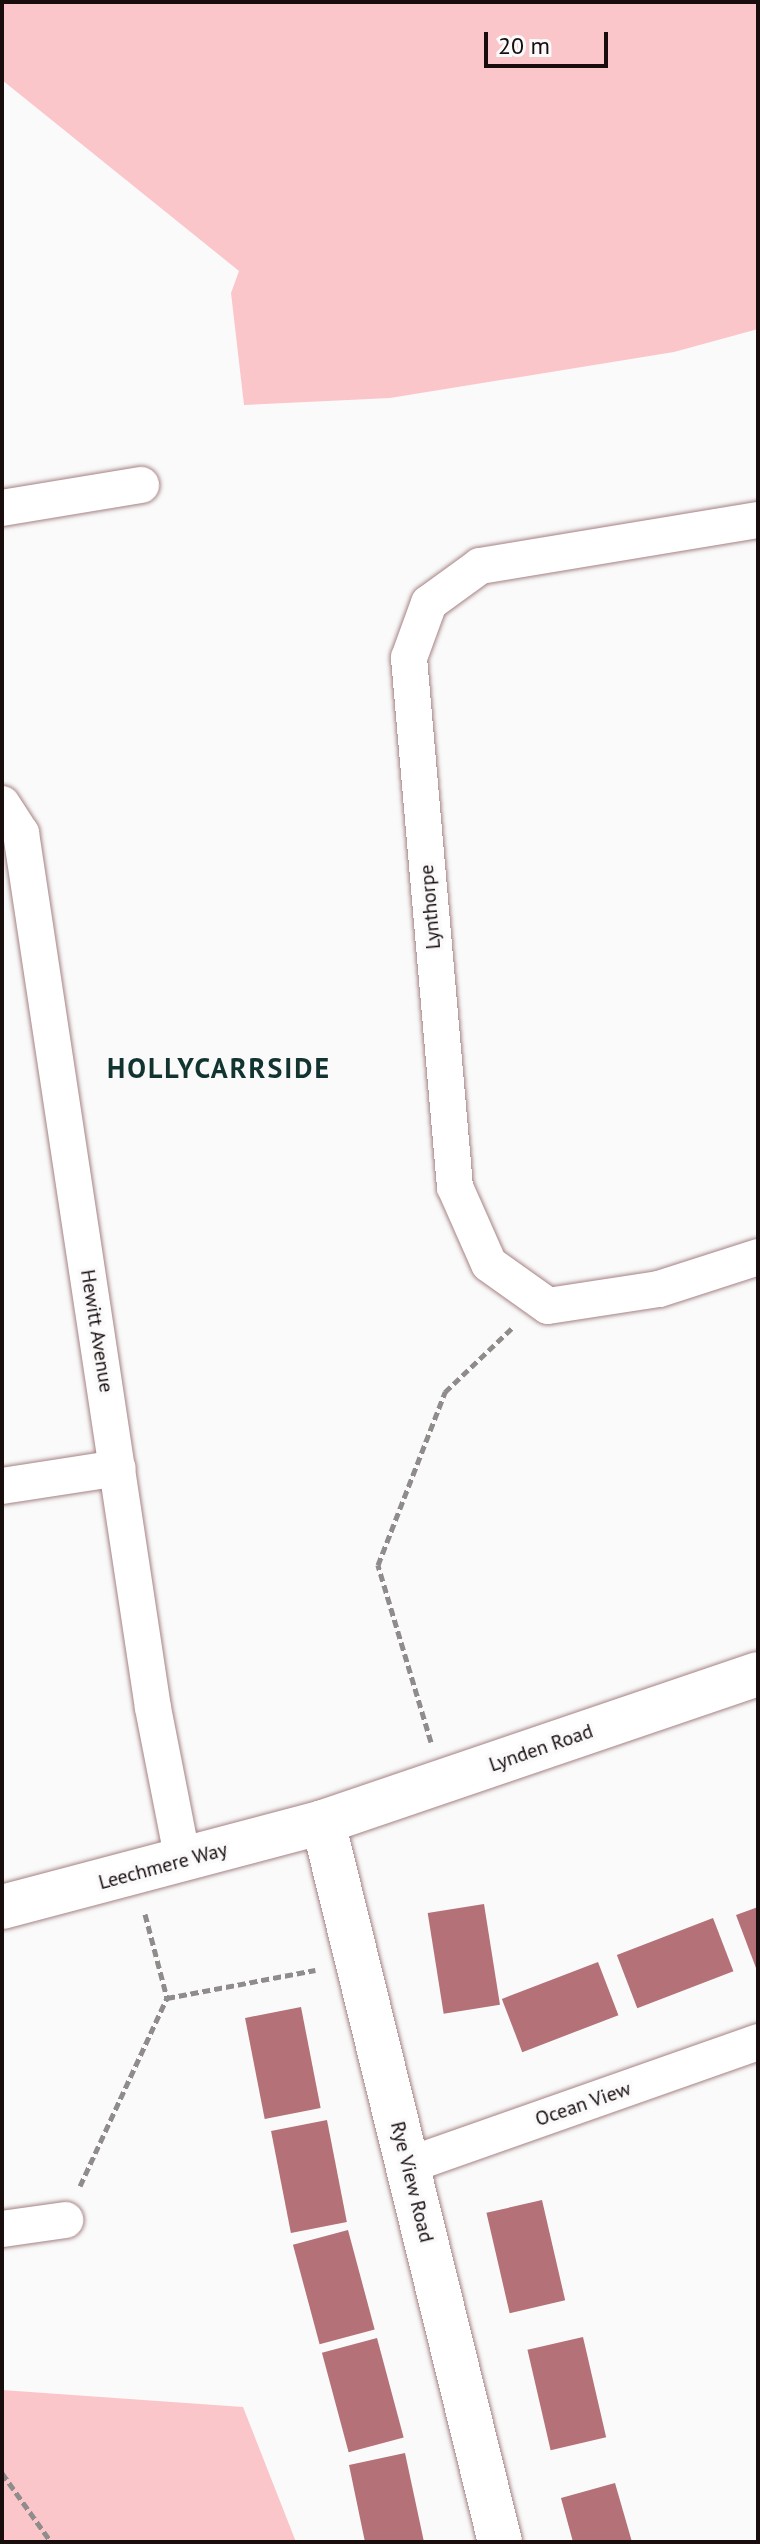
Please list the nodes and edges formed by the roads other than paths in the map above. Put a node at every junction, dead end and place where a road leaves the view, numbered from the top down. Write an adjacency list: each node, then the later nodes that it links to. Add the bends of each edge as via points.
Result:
1 (141, 485): 2 (street)
2 (2, 508)
3 (758, 520): 5 (street, Lynthorpe, via 480,566 429,603 409,658 455,1187 489,1264 548,1306 659,1289)
4 (2, 804): 6 (street, Hewitt Avenue, via 21,833)
5 (758, 1257)
6 (118, 1468): 7 (street); 10 (street, Hewitt Avenue, via 174,1833)
7 (2, 1486)
8 (758, 1674): 9 (street, Lynden Road)
9 (323, 1822): 10 (street, Leechmere Way); 13 (street, Rye View Road)
10 (183, 1861): 11 (street, Leechmere Way)
11 (2, 1907)
12 (758, 2042): 13 (street, Ocean View)
13 (409, 2165): 16 (street, Rye View Road)
14 (65, 2220): 15 (street)
15 (2, 2229)
16 (500, 2542)

